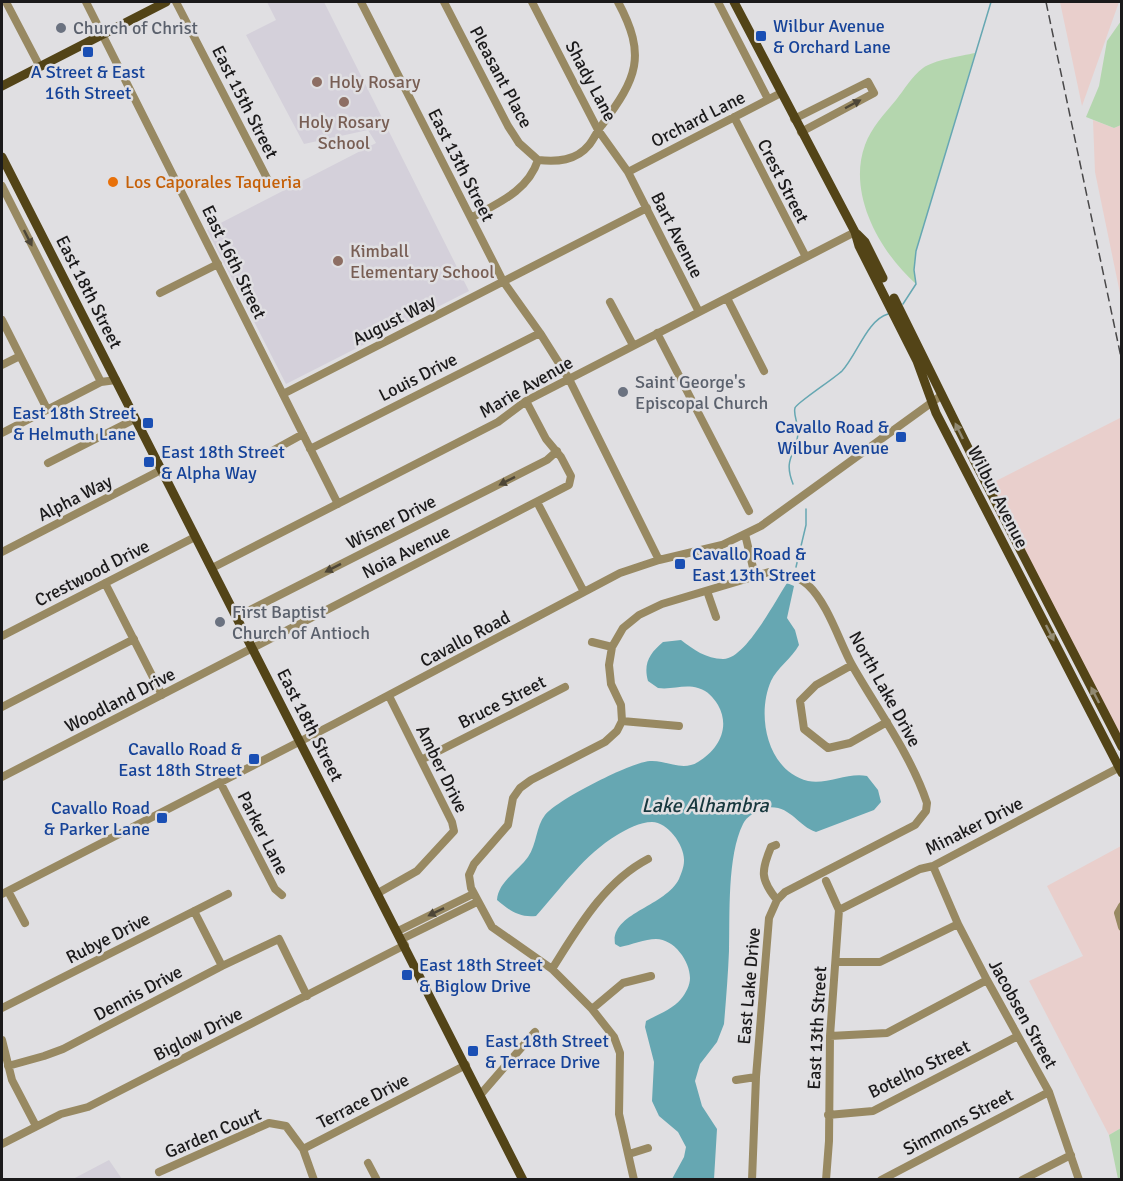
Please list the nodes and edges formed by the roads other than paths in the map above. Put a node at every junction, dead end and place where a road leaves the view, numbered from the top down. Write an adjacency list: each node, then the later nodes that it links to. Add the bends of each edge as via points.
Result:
1 (6, 2): 12 (street)
2 (86, 2): 11 (street, East 16th Street)
3 (166, 2): 11 (main road)
4 (176, 2): 23 (street, East 15th Street)
5 (361, 2): 26 (street, East 13th Street)
6 (444, 2): 20 (street, Pleasant Place, via 508,126)
7 (531, 2): 18 (street, Shady Lane)
8 (618, 2): 18 (street, via 634,41 634,62 631,81)
9 (718, 2): 15 (street)
10 (734, 2): 14 (main road, Wilbur Avenue)
11 (103, 34): 12 (main road); 29 (street, East 16th Street)
12 (40, 67): 13 (main road)
13 (2, 86)
14 (781, 93): 15 (street, Orchard Lane); 17 (main road, Wilbur Avenue)
15 (768, 99): 16 (street, Orchard Lane)
16 (734, 117): 22 (street, Orchard Lane); 28 (street, Crest Street)
17 (794, 119): 19 (main road, Wilbur Avenue); 19 (street, one-way to 17, via 874,93 868,82)
18 (598, 130): 20 (street, via 578,156); 22 (street, Shady Lane)
19 (801, 132): 27 (main road, Wilbur Avenue)
20 (538, 160): 26 (street, via 518,191)
21 (3, 164): 43 (main road, East 18th Street)
22 (628, 172): 25 (street, Bart Avenue)
23 (270, 184)
24 (2, 186): 44 (street, one-way to 44)
25 (647, 208): 30 (street, August Way); 34 (street, Bart Avenue)
26 (471, 218): 30 (street, East 13th Street)
27 (855, 232): 28 (street, Marie Avenue); 46 (main road, Wilbur Avenue, via 865,242); 48 (main road, Wilbur Avenue, via 917,361)
28 (806, 258): 32 (street, Marie Avenue)
29 (218, 264): 31 (street); 45 (street, East 16th Street)
30 (503, 281): 36 (street, East 13th Street); 45 (street, August Way)
31 (160, 293)
32 (727, 298): 34 (street, Marie Avenue); 41 (street)
33 (610, 302): 38 (street)
34 (699, 312): 37 (street, Marie Avenue)
35 (2, 320): 39 (street)
36 (540, 333): 42 (street, East 13th Street); 53 (street, Louis Drive)
37 (657, 333): 38 (street, Marie Avenue); 60 (street)
38 (633, 345): 42 (street, Marie Avenue)
39 (20, 356): 40 (street); 49 (street)
40 (2, 365)
41 (764, 370)
42 (568, 379): 47 (street, Marie Avenue); 64 (street, East 13th Street)
43 (116, 380): 44 (street); 50 (main road, East 18th Street)
44 (101, 382): 49 (street)
45 (283, 394): 52 (street, East 16th Street)
46 (942, 396): 48 (street, Cavallo Road); 71 (main road, Wilbur Avenue, one-way to 46)
47 (526, 401): 55 (street); 59 (street, Marie Avenue, via 498,422)
48 (932, 402): 61 (street, Cavallo Road); 70 (main road, Wilbur Avenue)
49 (47, 409): 51 (street)
50 (135, 419): 56 (street); 57 (main road, East 18th Street)
51 (2, 432)
52 (303, 434): 53 (street, East 16th Street); 54 (street)
53 (310, 449): 59 (street, East 16th Street)
54 (274, 450)
55 (557, 452): 58 (street, Noia Avenue, via 571,481); 72 (street, Wisner Drive, one-way to 72)
56 (48, 463)
57 (161, 470): 62 (main road, East 18th Street); 63 (street, Alpha Way)
58 (537, 502): 69 (street); 78 (street, Noia Avenue)
59 (338, 504): 65 (street, Marie Avenue)
60 (749, 511)
61 (745, 534): 64 (street, Cavallo Road, via 722,545); 66 (street)
62 (195, 537): 65 (main road, East 18th Street); 67 (street, Crestwood Drive)
63 (2, 552)
64 (659, 560): 69 (street, Cavallo Road, via 620,573)
65 (212, 568): 72 (main road, East 18th Street)
66 (755, 576): 68 (street); 79 (street, North Lake Drive, via 781,573 808,586 817,595)
67 (105, 583): 74 (street, Crestwood Drive); 75 (street)
68 (707, 591): 73 (street); 77 (street, via 639,615 623,628)
69 (584, 592): 82 (street, Cavallo Road)
70 (1029, 592): 71 (main road, via 1043,610); 90 (main road, Wilbur Avenue, one-way to 90)
71 (1052, 612): 88 (main road, Wilbur Avenue, one-way to 71)
72 (236, 617): 78 (main road, East 18th Street)
73 (716, 617)
74 (2, 636)
75 (134, 639): 81 (street); 83 (street)
76 (592, 642): 77 (street)
77 (612, 647): 84 (street, via 609,665)
78 (252, 648): 81 (street, Woodland Drive); 87 (main road, East 18th Street)
79 (852, 665): 85 (street, North Lake Drive); 85 (street, via 816,685 800,701 804,729 828,748 850,743)
80 (565, 687): 89 (street, Bruce Street)
81 (162, 695): 91 (street, Woodland Drive)
82 (389, 696): 87 (street, Cavallo Road); 89 (street, Amber Drive)
83 (2, 707)
84 (622, 721): 86 (street); 101 (street, via 606,742 520,788 513,798 508,825 469,875)
85 (887, 722): 102 (street, North Lake Drive, via 924,793 926,811 915,825 785,892)
86 (679, 726)
87 (300, 742): 92 (street, Cavallo Road); 98 (main road, East 18th Street)
88 (1122, 747)
89 (421, 760): 98 (street, Amber Drive, via 454,831 417,871)
90 (1120, 769): 95 (street, Minaker Drive)
91 (2, 777)
92 (220, 782): 97 (street, Cavallo Road); 100 (street, Parker Lane, via 274,889)
93 (776, 845): 102 (street, via 771,847 763,867 765,886)
94 (648, 859): 112 (street, via 592,906)
95 (933, 866): 104 (street, Minaker Drive); 107 (street, Jacobsen Street)
96 (826, 881): 104 (street, East 13th Street)
97 (5, 893): 106 (street)
98 (378, 893): 109 (main road, East 18th Street)
99 (228, 894): 105 (street, Rubye Drive)
100 (282, 896)
101 (475, 898): 109 (street, Biglow Drive); 112 (street, via 492,927)
102 (777, 900): 124 (street, East Lake Drive, via 769,918)
103 (1122, 906): 108 (street, via 1118,913)
104 (839, 910): 110 (street, East 13th Street)
105 (194, 911): 111 (street); 116 (street, Rubye Drive)
106 (25, 923)
107 (958, 924): 110 (street, via 880,962); 114 (street, Jacobsen Street)
108 (1122, 927)
109 (402, 938): 115 (street, Biglow Drive); 122 (main road, East 18th Street)
110 (836, 962): 119 (street, East 13th Street)
111 (222, 966): 115 (street, Dennis Drive, via 279,939); 123 (street, Dennis Drive, via 63,1049)
112 (552, 969): 117 (street)
113 (651, 976): 117 (street, via 623,984)
114 (987, 980): 119 (street, via 887,1033); 120 (street, Jacobsen Street)
115 (307, 996): 129 (street, Biglow Drive, via 88,1107)
116 (2, 1008)
117 (592, 1009): 133 (street, via 614,1037 620,1053 619,1114)
118 (535, 1032): 127 (street)
119 (830, 1036): 128 (street, East 13th Street)
120 (1018, 1036): 126 (street, Jacobsen Street); 128 (street, Botelho Street, via 873,1111)
121 (2, 1040): 123 (street)
122 (466, 1065): 127 (main road, East 18th Street); 132 (street, Terrace Drive)
123 (8, 1066): 129 (street)
124 (756, 1077): 125 (street); 141 (street, East Lake Drive)
125 (736, 1080)
126 (1049, 1092): 134 (street, Jacobsen Street); 143 (street, Simmons Street)
127 (481, 1094): 139 (main road, East 18th Street)
128 (828, 1115): 142 (street, East 13th Street)
129 (36, 1126): 130 (street, Biglow Drive)
130 (2, 1144)
131 (648, 1148): 133 (street)
132 (303, 1149): 136 (street, Garden Court, via 286,1126 269,1122); 137 (street, Terrace Drive)
133 (629, 1154): 140 (street)
134 (1071, 1155): 144 (street); 145 (street, Jacobsen Street)
135 (368, 1163): 138 (street)
136 (159, 1172)
137 (314, 1179)
138 (376, 1179)
139 (522, 1179)
140 (634, 1179)
141 (752, 1179)
142 (826, 1179)
143 (881, 1179)
144 (1022, 1179)
145 (1079, 1179)

